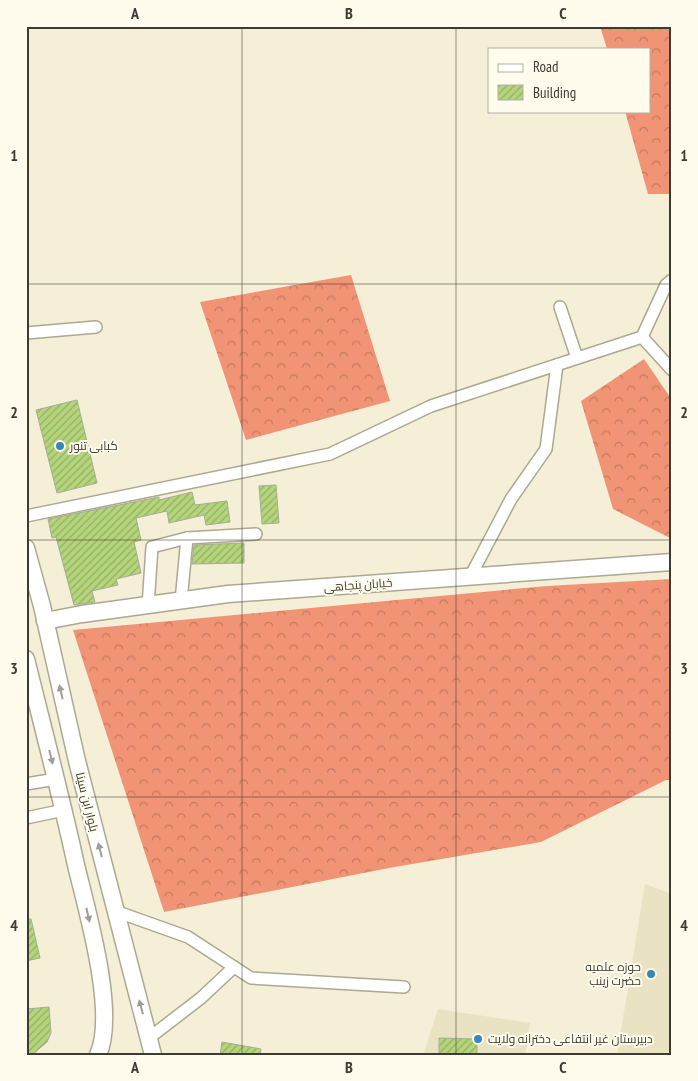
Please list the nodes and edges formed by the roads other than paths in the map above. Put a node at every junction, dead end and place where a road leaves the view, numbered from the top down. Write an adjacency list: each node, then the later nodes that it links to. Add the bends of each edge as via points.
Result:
1 (672, 280): 5 (street, via 666,285)
2 (560, 307): 6 (street)
3 (96, 327): 4 (street)
4 (26, 333)
5 (642, 337): 6 (street); 8 (street)
6 (577, 358): 7 (street)
7 (556, 365): 9 (street, via 430,406 330,454); 14 (street, via 546,449 511,499)
8 (672, 370)
9 (26, 516)
10 (256, 534): 11 (street)
11 (187, 538): 15 (street); 16 (street, via 152,547)
12 (26, 548): 17 (main road, بلوار ابن سینا)
13 (672, 562): 14 (main road, خیابان پنجاهی)
14 (470, 577): 15 (main road, خیابان پنجاهی, via 228,594)
15 (181, 601): 16 (main road, خیابان پنجاهی)
16 (148, 606): 17 (main road, خیابان پنجاهی)
17 (45, 621): 23 (main road, بلوار ابن سینا, one-way to 17)
18 (26, 659): 19 (main road, بلوار ابن سینا, one-way to 19)
19 (56, 779): 20 (street); 21 (main road, بلوار ابن سینا)
20 (26, 784)
21 (64, 810): 22 (street); 27 (main road, بلوار ابن سینا, one-way to 27, via 97,953 104,1001)
22 (26, 818)
23 (115, 911): 24 (street, via 188,937); 26 (main road, بلوار ابن سینا, one-way to 23)
24 (234, 967): 25 (street, via 251,978); 26 (street, via 201,998)
25 (404, 987)
26 (149, 1038): 30 (main road); 31 (main road, بلوار ابن سینا)
27 (103, 1039): 28 (main road, بلوار ابن سینا); 29 (main road)
28 (98, 1055)
29 (109, 1055)
30 (144, 1055)
31 (153, 1055)

